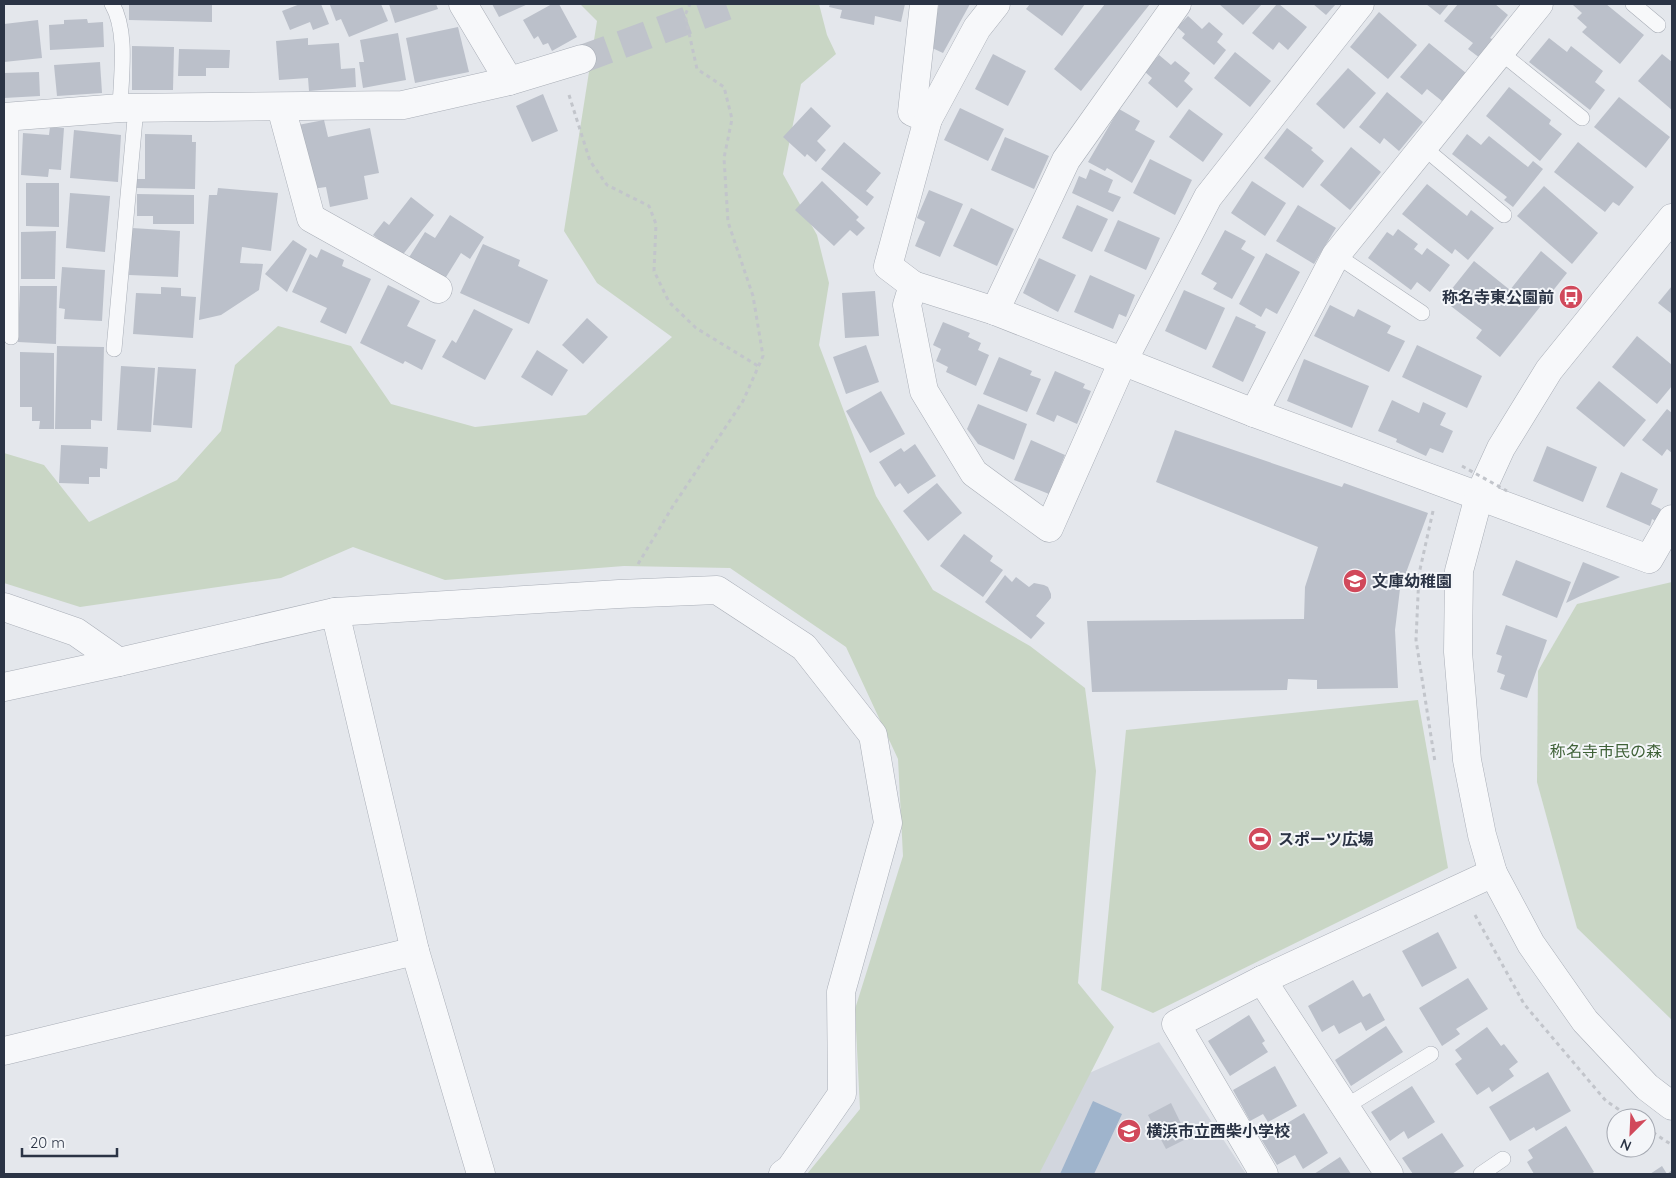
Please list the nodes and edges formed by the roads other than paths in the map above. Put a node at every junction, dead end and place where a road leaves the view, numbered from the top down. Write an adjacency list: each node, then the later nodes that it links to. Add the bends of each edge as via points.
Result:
1 (112, 4): 14 (lane, via 119,23)
2 (463, 4): 12 (street)
3 (924, 4): 17 (street, via 912,112)
4 (996, 4): 17 (street, via 977,28)
5 (1177, 4): 24 (street, via 1066,160)
6 (1360, 4): 28 (street, via 1208,197)
7 (1539, 4): 10 (street)
8 (1632, 4): 9 (lane)
9 (1658, 25)
10 (1500, 52): 16 (lane); 18 (street)
11 (571, 63): 12 (street)
12 (509, 81): 13 (street, via 403,105)
13 (280, 107): 14 (street); 23 (street, via 311,218)
14 (128, 108): 15 (street); 27 (lane)
15 (7, 116): 26 (lane)
16 (1582, 118)
17 (928, 119): 22 (street, via 888,266)
18 (1423, 147): 19 (lane); 21 (street)
19 (1504, 215)
20 (1672, 218): 30 (street, via 1549,370 1501,448)
21 (1336, 255): 25 (lane); 29 (street)
22 (912, 285): 24 (street); 28 (street, via 907,305 924,391 974,473 1049,528)
23 (438, 290)
24 (995, 311): 28 (street)
25 (1422, 313)
26 (12, 337)
27 (114, 349)
28 (1123, 361): 29 (street)
29 (1254, 413): 30 (street)
30 (1478, 496): 31 (street, via 1649,559); 36 (street, via 1459,571 1458,652 1467,760)
31 (1672, 519)
32 (4, 607): 34 (street, via 76,632)
33 (335, 612): 34 (street); 37 (street); 45 (street, via 717,590 804,647 873,735 888,823 841,992 842,1094 790,1169)
34 (119, 662): 35 (street)
35 (4, 687)
36 (1493, 873): 38 (street); 41 (street, via 1531,944 1585,1022 1648,1087)
37 (416, 951): 39 (street); 44 (street)
38 (1262, 980): 42 (street); 46 (street, via 1176,1024)
39 (4, 1051)
40 (1430, 1054): 42 (lane)
41 (1672, 1106)
42 (1345, 1107): 47 (street)
43 (1503, 1159): 48 (lane)
44 (481, 1174)
45 (783, 1174)
46 (1264, 1174)
47 (1389, 1174)
48 (1480, 1174)

